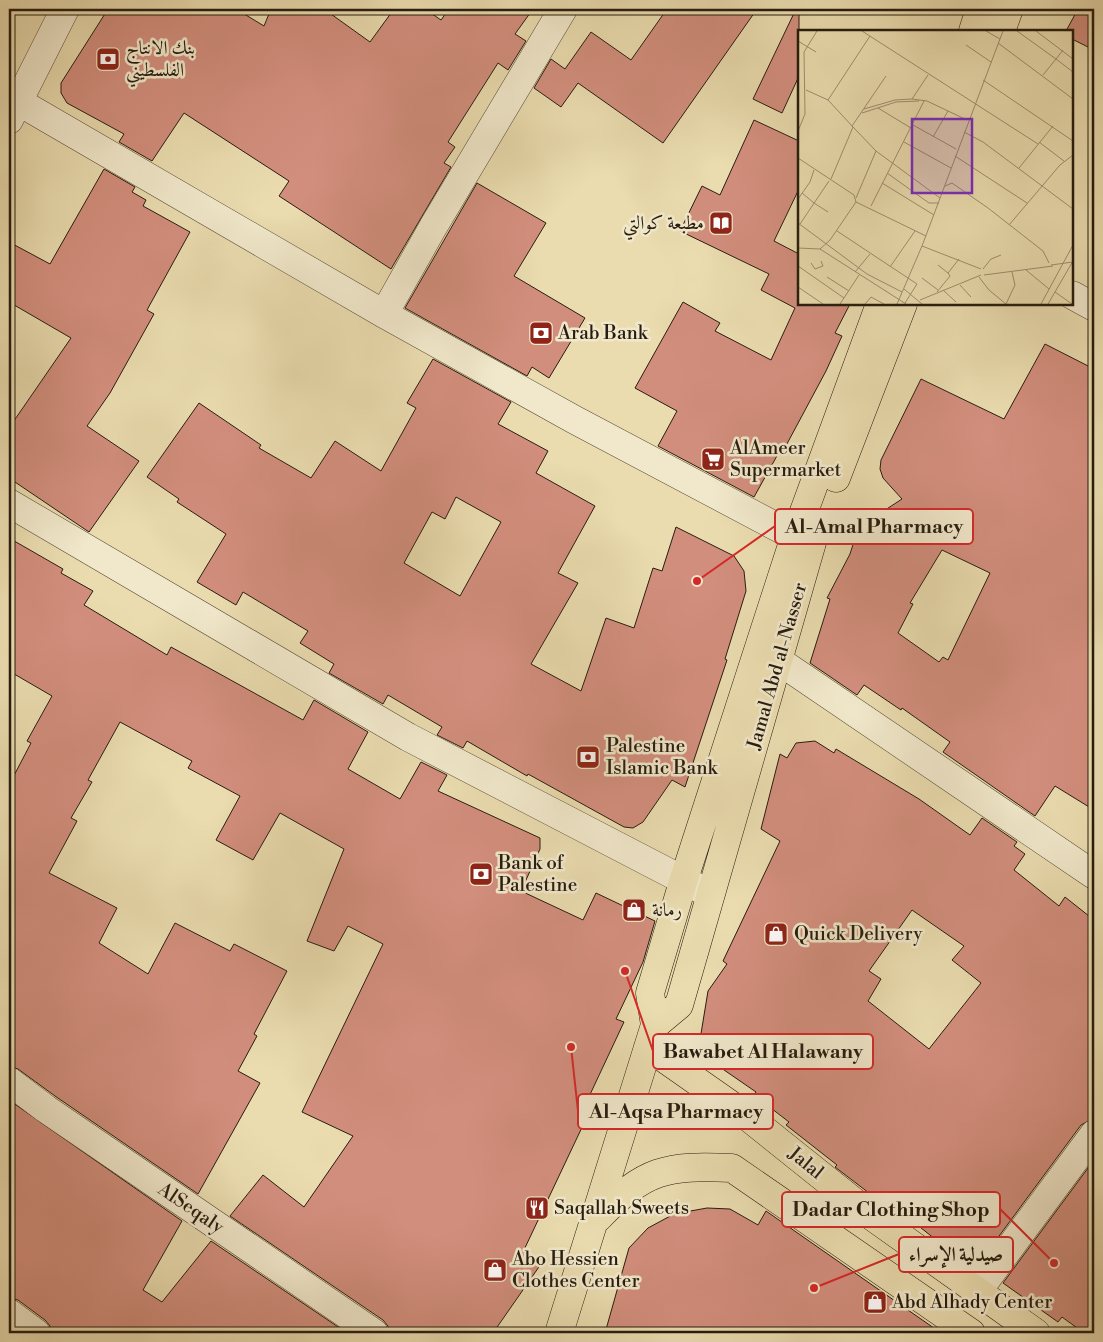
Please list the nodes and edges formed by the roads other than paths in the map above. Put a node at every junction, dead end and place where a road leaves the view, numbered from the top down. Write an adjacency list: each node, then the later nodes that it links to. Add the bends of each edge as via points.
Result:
1 (65, 9): 5 (street)
2 (563, 9): 10 (street)
3 (980, 9): 4 (main road)
4 (972, 30)
5 (14, 111): 10 (street)
6 (1073, 296): 9 (street)
7 (880, 305): 12 (main road, Jamal Abd al-Nasser)
8 (904, 305): 12 (main road, Jamal Abd al-Nasser)
9 (1094, 307)
10 (384, 314): 12 (street, via 584,425)
11 (9, 503): 15 (street, via 408,737)
12 (803, 540): 13 (main road, Jamal Abd al-Nasser); 15 (main road, Jamal Abd al-Nasser, via 754,658)
13 (779, 661): 14 (street); 16 (main road, Jamal Abd al-Nasser)
14 (1094, 875)
15 (684, 879): 16 (street); 17 (main road, Jamal Abd al-Nasser, via 650,993)
16 (710, 894): 17 (main road, Jamal Abd al-Nasser, via 679,1005)
17 (652, 1036): 20 (main road, Jamal Abd al-Nasser); 21 (main road, Jalal, via 873,1217)
18 (9, 1081): 24 (street, AlSeqaly)
19 (1094, 1134): 21 (street)
20 (596, 1219): 25 (main road, Jamal Abd al-Nasser); 26 (main road, via 631,1186 662,1171 692,1166 732,1168)
21 (977, 1292): 27 (main road, Jalal)
22 (9, 1313): 23 (street)
23 (36, 1333)
24 (374, 1333)
25 (560, 1333)
26 (972, 1333)
27 (1036, 1333)

